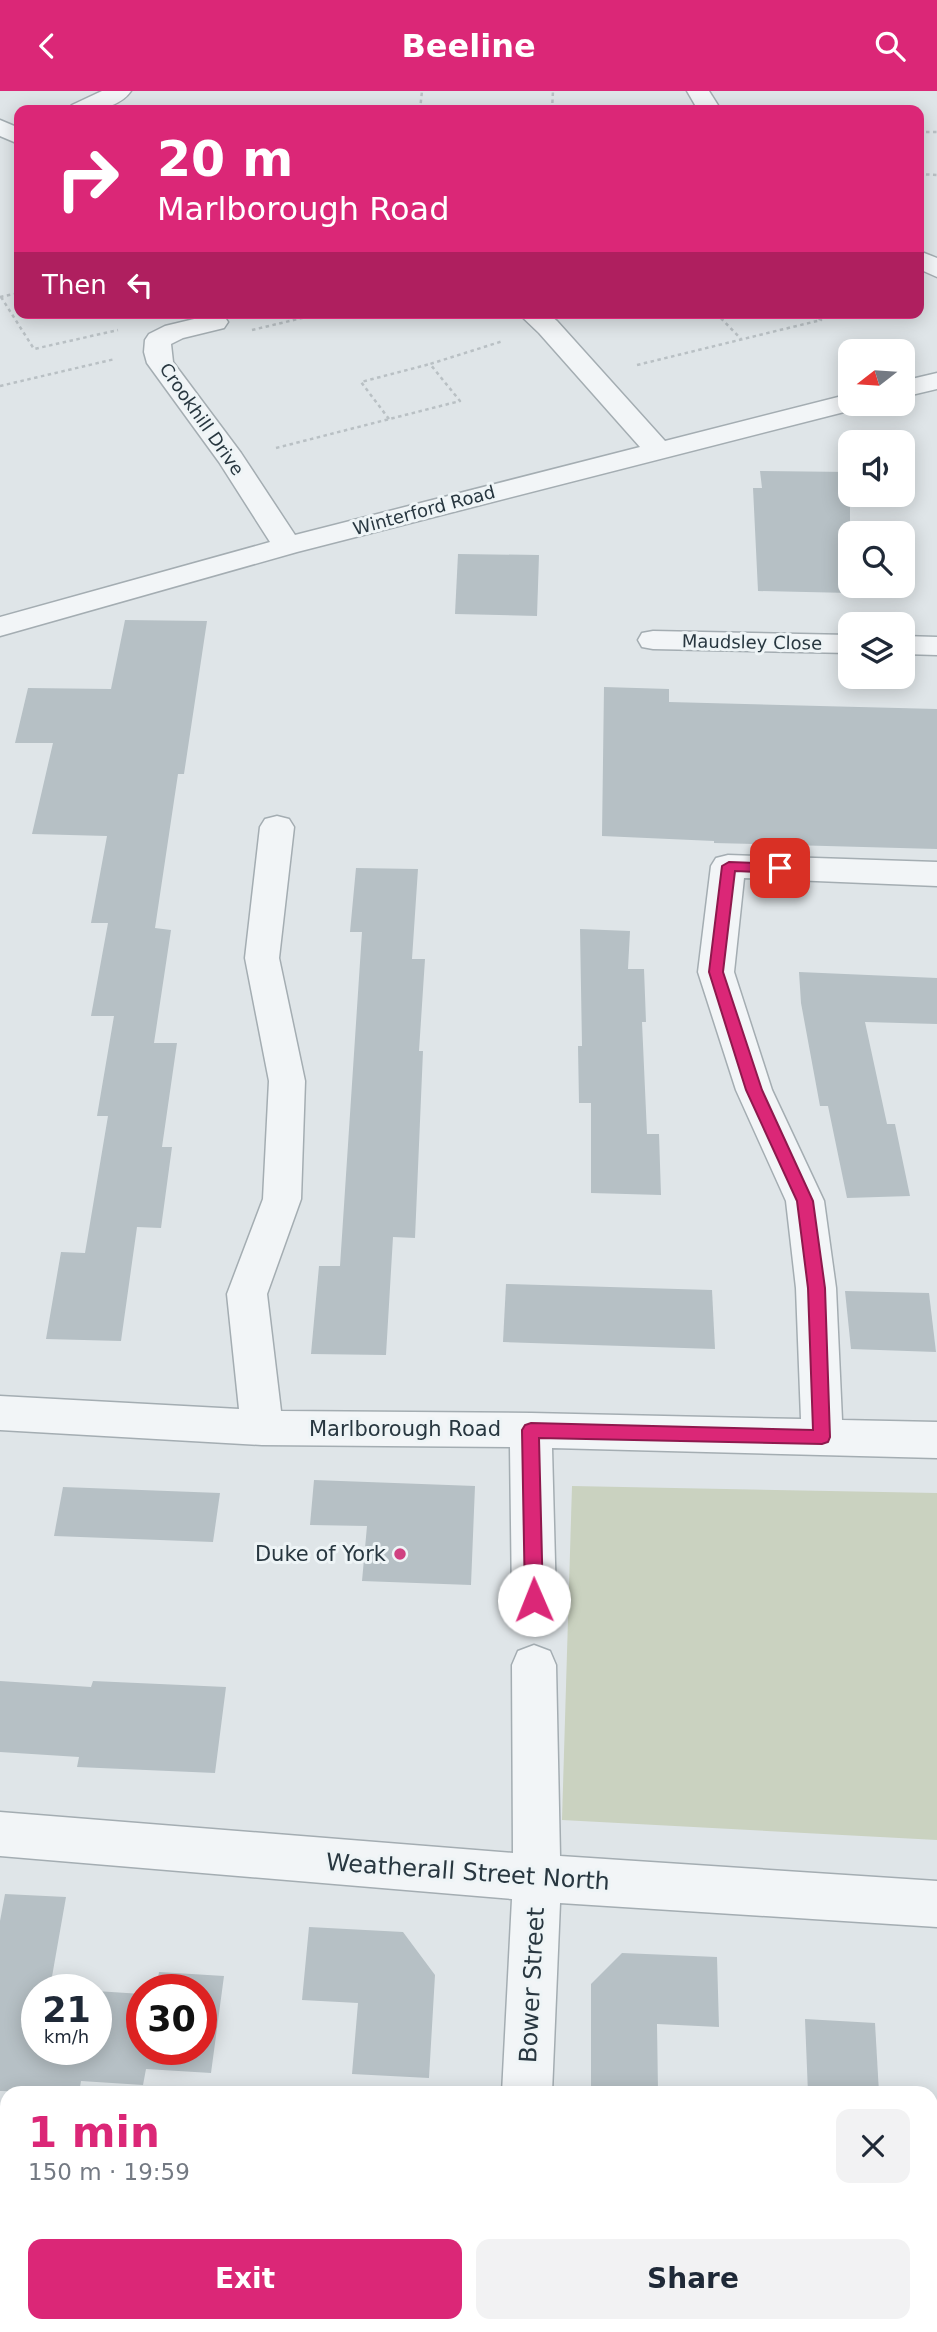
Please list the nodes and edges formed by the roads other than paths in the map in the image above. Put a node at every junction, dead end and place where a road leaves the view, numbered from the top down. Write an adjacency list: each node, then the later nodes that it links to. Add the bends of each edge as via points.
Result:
1 (120, 91): 2 (street)
2 (91, 105)
3 (539, 320): 8 (street)
4 (215, 322): 9 (street, Crookhill Drive, via 174,332 157,346 160,363)
5 (937, 380): 6 (street)
6 (915, 386)
7 (838, 405): 8 (street, Winterford Road)
8 (657, 449): 9 (street, Winterford Road)
9 (287, 545): 10 (street, Winterford Road)
10 (0, 627)
11 (653, 639): 12 (street, Maudsley Close)
12 (838, 644)
13 (915, 645): 14 (street)
14 (937, 646)
15 (277, 827): 18 (street, via 262,958 287,1081 282,1199 247,1294)
16 (937, 874): 20 (street, via 729,866 716,972 754,1090 805,1201 816,1288)
17 (0, 1413): 18 (street, Marlborough Road)
18 (262, 1428): 19 (street, Marlborough Road)
19 (531, 1430): 20 (street, Marlborough Road); 22 (street)
20 (822, 1437): 21 (street, Marlborough Road)
21 (937, 1440)
22 (534, 1600)
23 (534, 1665): 25 (street, Bower Street)
24 (0, 1834): 25 (street, Weatherall Street North)
25 (537, 1878): 26 (street, Weatherall Street North); 27 (street, Bower Street)
26 (937, 1904)
27 (527, 2086)

